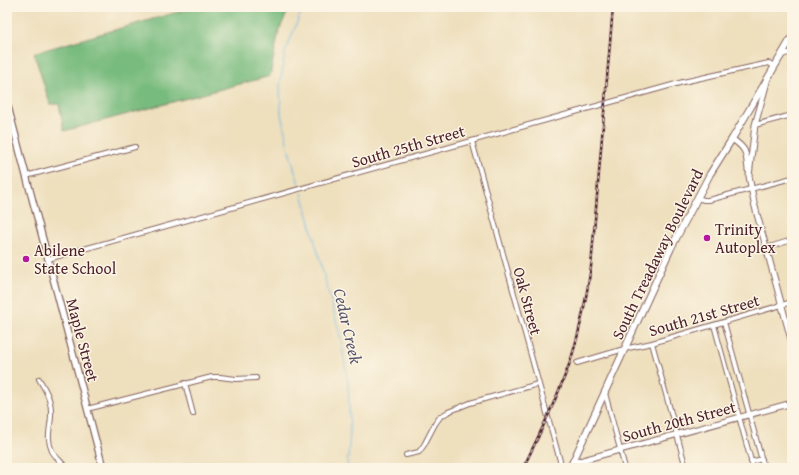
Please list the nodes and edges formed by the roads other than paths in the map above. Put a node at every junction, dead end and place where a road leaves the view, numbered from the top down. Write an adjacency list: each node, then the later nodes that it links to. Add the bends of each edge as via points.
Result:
1 (792, 37): 3 (main road, South Treadaway Boulevard)
2 (792, 52): 3 (street)
3 (781, 55): 4 (main road, South Treadaway Boulevard)
4 (775, 67): 5 (main road, South Treadaway Boulevard); 10 (street, South 25th Street, via 769,64 683,82)
5 (768, 80): 8 (street); 9 (main road, South Treadaway Boulevard)
6 (7, 103): 12 (main road, Maple Street)
7 (792, 115): 8 (street)
8 (756, 125): 13 (street)
9 (732, 139): 13 (street, via 744,148); 16 (main road, South Treadaway Boulevard)
10 (472, 141): 19 (street, South 25th Street); 31 (street, Oak Street)
11 (135, 147): 12 (street)
12 (26, 176): 19 (main road, Maple Street)
13 (750, 176): 15 (street)
14 (792, 178): 15 (street)
15 (751, 189): 16 (street, via 709,200); 18 (street)
16 (697, 198): 26 (main road, South Treadaway Boulevard, via 670,248)
17 (792, 240): 18 (street)
18 (766, 248): 21 (street)
19 (48, 259): 34 (main road, Maple Street)
20 (792, 302): 21 (street, South 21st Street)
21 (782, 305): 22 (street, South 21st Street); 25 (street)
22 (724, 322): 23 (street, South 21st Street); 36 (street)
23 (714, 325): 24 (street, South 21st Street); 37 (street)
24 (652, 343): 26 (street, South 21st Street); 38 (street)
25 (792, 343)
26 (624, 349): 27 (street, South 21st Street); 32 (main road, South Treadaway Boulevard)
27 (577, 363)
28 (256, 378): 30 (street, via 212,377)
29 (39, 379): 44 (street, via 51,406 49,430 52,451)
30 (185, 384): 34 (street); 35 (street)
31 (538, 384): 40 (street, via 470,403 448,412 440,417 419,452); 46 (street, Oak Street)
32 (605, 393): 39 (street); 43 (main road, South Treadaway Boulevard)
33 (792, 403): 36 (street, South 20th Street)
34 (87, 409): 45 (main road, Maple Street)
35 (193, 414)
36 (750, 415): 37 (street, South 20th Street); 41 (street)
37 (739, 418): 38 (street, South 20th Street); 42 (street)
38 (676, 434): 39 (street, South 20th Street); 48 (street)
39 (620, 450): 43 (street, South 20th Street); 47 (street)
40 (406, 455)
41 (762, 459): 42 (street); 50 (street)
42 (751, 462): 49 (street)
43 (571, 466)
44 (66, 468)
45 (103, 468)
46 (562, 468)
47 (625, 468)
48 (686, 468)
49 (753, 468)
50 (764, 468)

